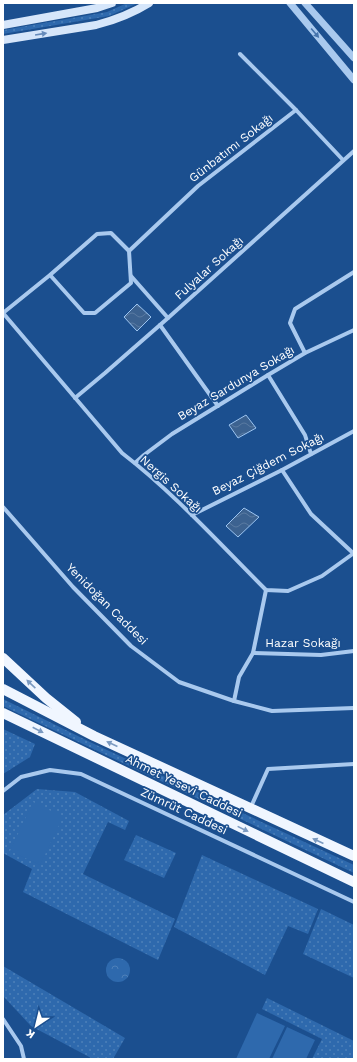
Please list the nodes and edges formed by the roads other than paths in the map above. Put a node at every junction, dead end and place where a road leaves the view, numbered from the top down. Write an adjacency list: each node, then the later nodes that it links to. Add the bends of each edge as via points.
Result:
1 (112, 3): 5 (main road)
2 (149, 3): 6 (main road, one-way to 2, via 96,25)
3 (290, 3): 9 (street, one-way to 9)
4 (305, 3): 8 (street)
5 (3, 25)
6 (3, 40)
7 (240, 54): 10 (street)
8 (354, 58)
9 (354, 80)
10 (296, 110): 12 (street); 13 (street, Günbatımı Sokağı, via 198,186)
11 (354, 150): 12 (street, Fulyalar Sokağı)
12 (343, 160): 18 (street, Fulyalar Sokağı)
13 (129, 251): 15 (street, via 111,233 97,234); 16 (street)
14 (354, 272): 21 (street, via 295,310 290,323)
15 (50, 275): 16 (street, via 84,313 95,313 131,283); 17 (street)
16 (131, 275): 18 (street)
17 (3, 313): 23 (street, Nergis Sokağı)
18 (168, 318): 19 (street, Fulyalar Sokağı)
19 (160, 325): 23 (street, Fulyalar Sokağı); 24 (street)
20 (354, 330): 21 (street, Beyaz Sardunya Sokağı)
21 (305, 353): 22 (street, Beyaz Sardunya Sokağı)
22 (268, 375): 24 (street, Beyaz Sardunya Sokağı); 26 (street, via 305,435)
23 (74, 398): 27 (street, Nergis Sokağı, via 122,453)
24 (218, 406): 27 (street, Beyaz Sardunya Sokağı, via 172,434)
25 (354, 431): 26 (street, Beyaz Çiğdem Sokağı)
26 (311, 454): 28 (street, Beyaz Çiğdem Sokağı)
27 (135, 463): 30 (street, Nergis Sokağı)
28 (282, 470): 30 (street, Beyaz Çiğdem Sokağı); 31 (street, via 311,514)
29 (3, 507): 37 (street, Yenidoğan Caddesi, via 73,587 131,646 179,682)
30 (192, 515): 32 (street, Nergis Sokağı)
31 (354, 553): 32 (street, via 322,576 288,591)
32 (266, 590): 34 (street)
33 (354, 651): 34 (street, Hazar Sokağı, via 322,655)
34 (253, 653): 37 (street, via 239,677)
35 (3, 658): 40 (main road, one-way to 35, via 46,698)
36 (3, 689): 40 (main road, Ahmet Yesevi Caddesi)
37 (234, 702): 38 (street, Yenidoğan Caddesi, via 272,711)
38 (354, 708)
39 (3, 713): 45 (main road, Ahmet Yesevi Caddesi, one-way to 45)
40 (94, 736): 43 (main road, Ahmet Yesevi Caddesi, one-way to 40)
41 (354, 764): 43 (street, via 268,769)
42 (3, 791): 46 (street, Zümrüt Caddesi, via 21,777 50,770 81,774)
43 (250, 809): 44 (main road, Ahmet Yesevi Caddesi, one-way to 43)
44 (354, 856)
45 (354, 882)
46 (354, 902)
47 (3, 1019): 48 (street, via 21,1046)
48 (24, 1059)

